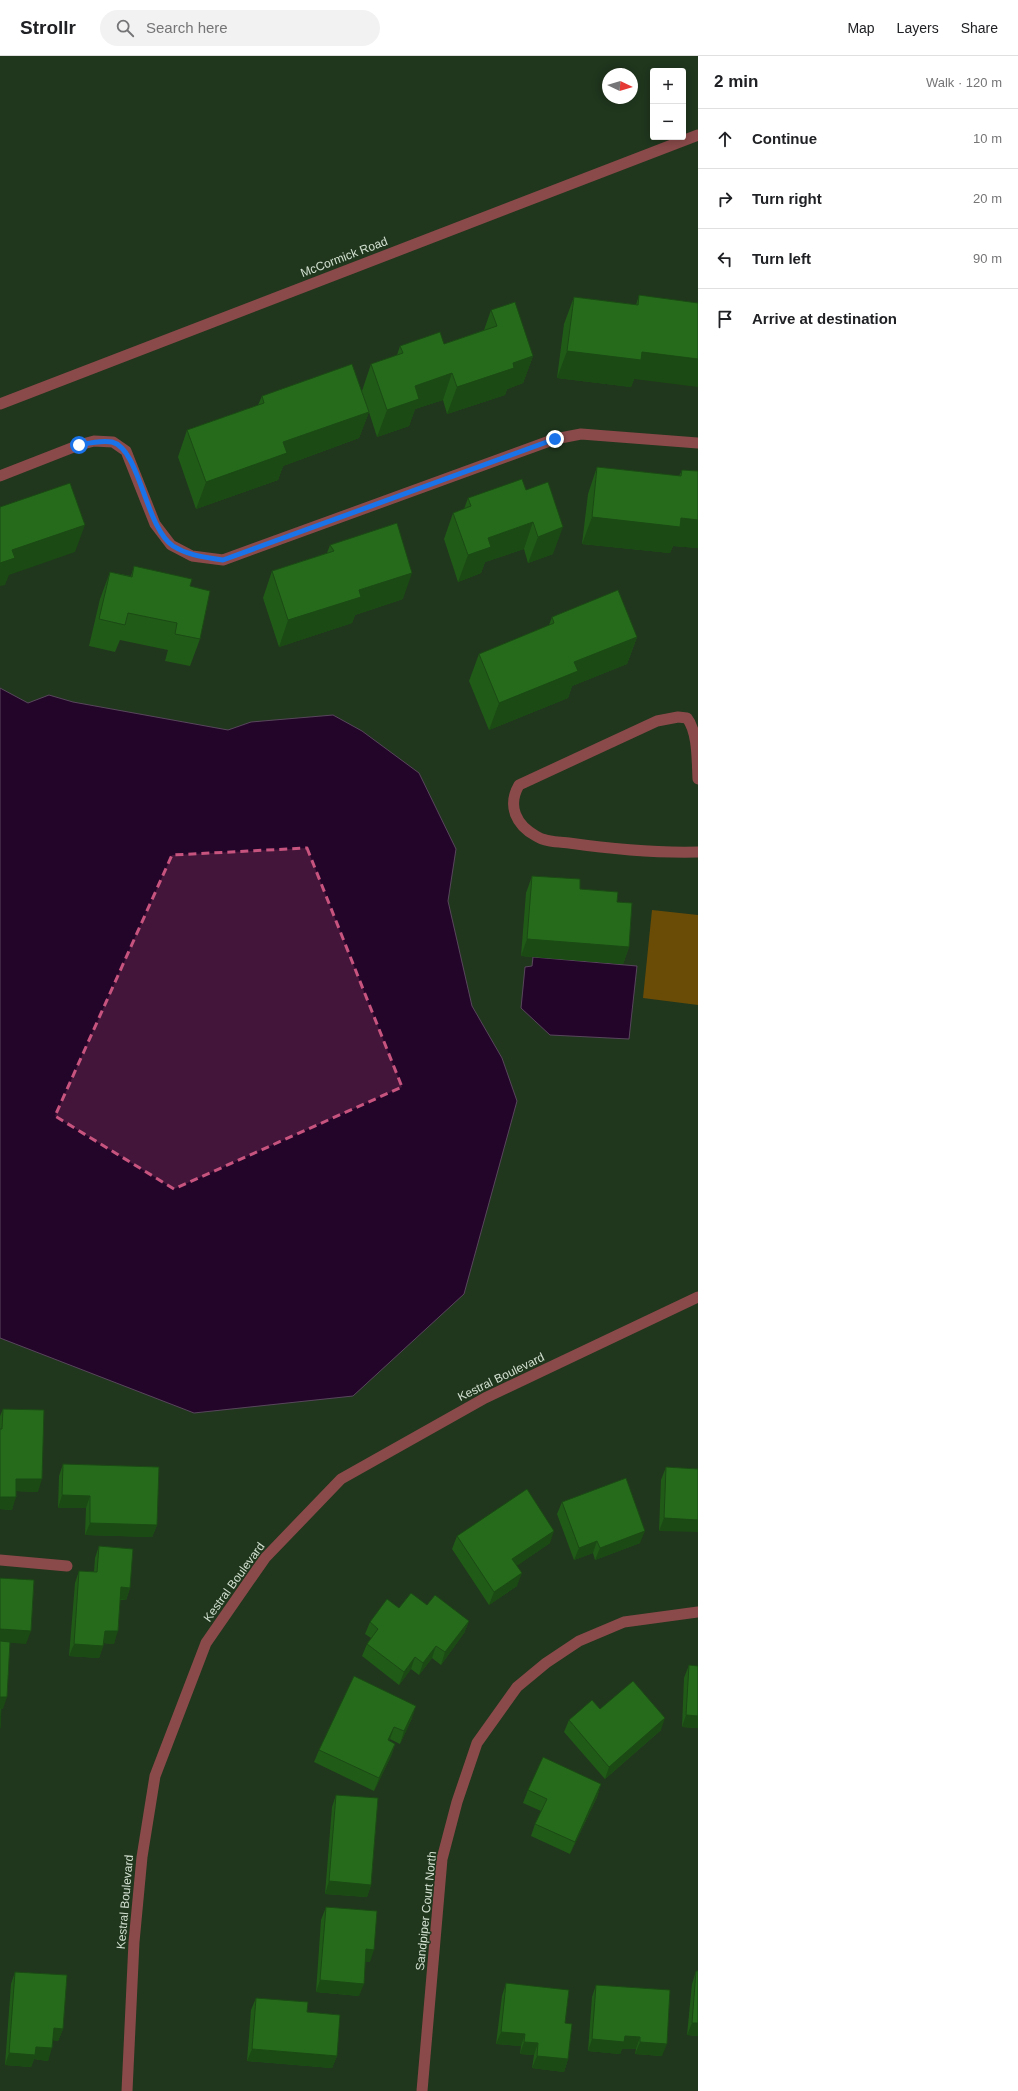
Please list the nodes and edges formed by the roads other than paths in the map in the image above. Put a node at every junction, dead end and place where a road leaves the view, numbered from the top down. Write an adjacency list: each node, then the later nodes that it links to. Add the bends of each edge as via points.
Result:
1 (698, 135): 2 (street, McCormick Road)
2 (0, 404)
3 (698, 443): 4 (street, via 581,434 555,439 223,560 192,556 172,545 155,524 126,451 113,442 79,445)
4 (0, 476)
5 (698, 779): 6 (street, via 695,740 690,722 687,718 668,718 519,785 514,793 513,809 521,824 537,837 554,841 596,847)
6 (698, 852)
7 (698, 1297): 11 (street, Kestral Boulevard, via 485,1398 341,1479 265,1558 206,1643 155,1776 142,1857 134,1942)
8 (0, 1560): 9 (street)
9 (67, 1566)
10 (698, 1612): 12 (street, Sandpiper Court North, via 624,1622 579,1641 517,1687 477,1743 457,1802 442,1859)
11 (127, 2091)
12 (422, 2091)

